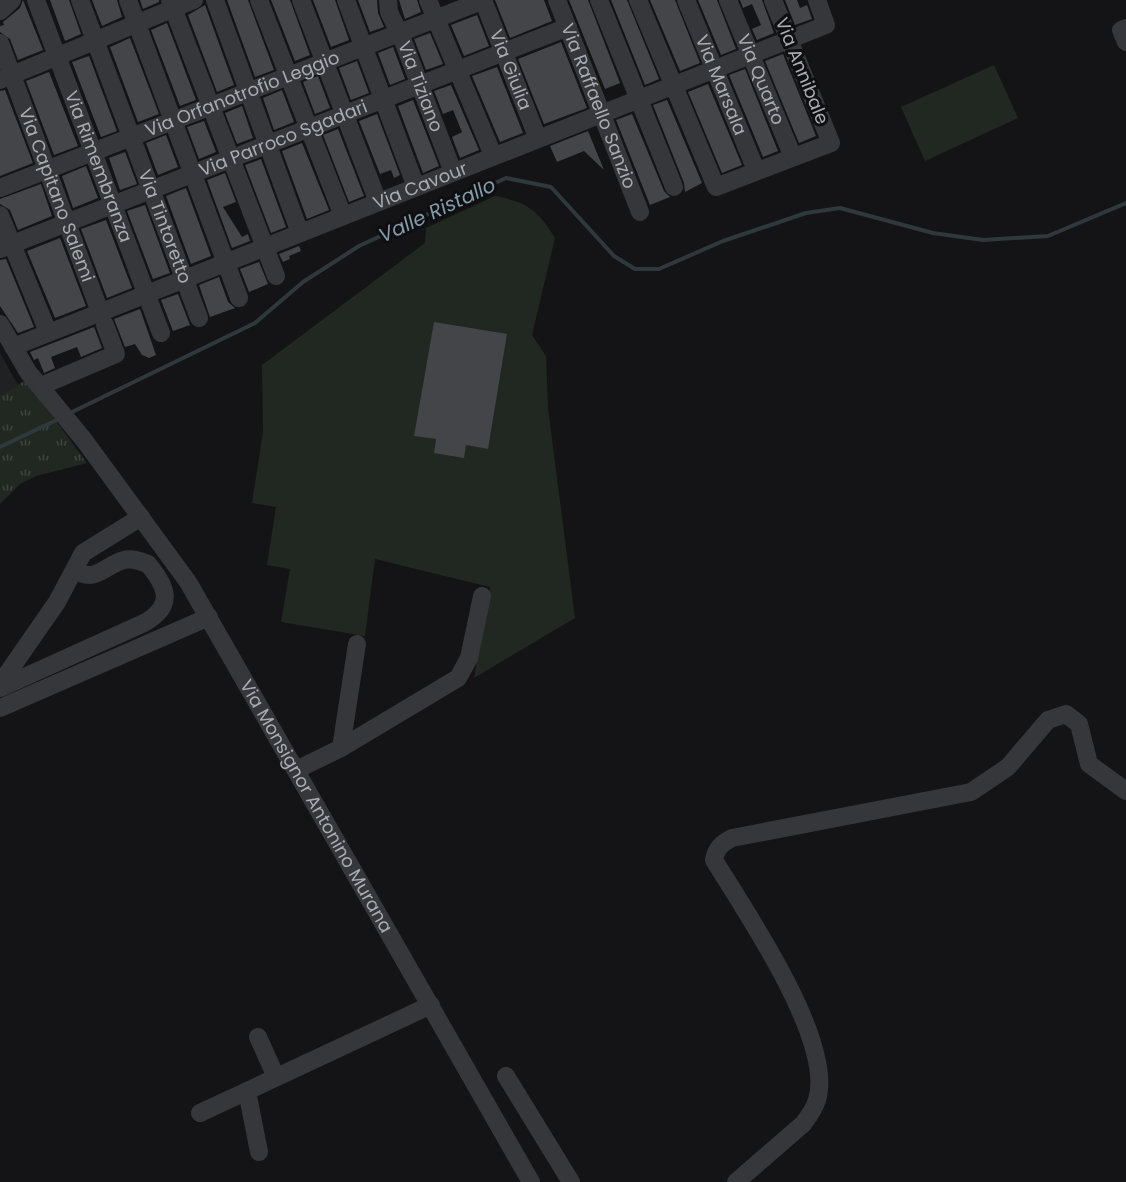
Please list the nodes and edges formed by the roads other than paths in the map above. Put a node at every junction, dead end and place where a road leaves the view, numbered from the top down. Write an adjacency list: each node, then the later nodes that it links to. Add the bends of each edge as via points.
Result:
1 (12, 0): 21 (street)
2 (36, 0): 32 (street, Via Rimembranza)
3 (80, 0): 27 (street, Via Tintoretto)
4 (128, 0): 23 (street)
5 (195, 0): 20 (street)
6 (215, 0): 40 (street)
7 (260, 0): 36 (street)
8 (301, 0): 33 (street)
9 (346, 0): 29 (street)
10 (388, 0): 25 (street, Via Tiziano)
11 (428, 0): 22 (street)
12 (483, 0): 22 (street, Via Orfanotrofio Leggio); 30 (street, Via Giulia)
13 (557, 0): 24 (street, Via Raffaello Sanzio)
14 (599, 0): 42 (street)
15 (638, 0): 39 (street)
16 (686, 0): 34 (street, Via Marsala)
17 (728, 0): 31 (street, Via Quarto)
18 (773, 0): 26 (street, Via Annibale)
19 (817, 0): 26 (street, Via Cavour, via 826,24)
20 (172, 4): 23 (street); 43 (street)
21 (0, 11)
22 (436, 18): 25 (street, Via Orfanotrofio Leggio); 35 (street)
23 (137, 24): 27 (street); 46 (street)
24 (568, 27): 30 (street, Via Parroco Sgadari); 45 (street, Via Raffaello Sanzio)
25 (397, 33): 29 (street, Via Orfanotrofio Leggio); 38 (street, Via Tiziano)
26 (789, 39): 31 (street, Via Cavour); 53 (street, Via Annibale, via 831,143)
27 (96, 40): 32 (street); 48 (street, Via Tintoretto)
28 (0, 43): 37 (street, Via Capitano Salemi)
29 (363, 46): 33 (street, Via Orfanotrofio Leggio); 41 (street)
30 (504, 52): 35 (street, Via Parroco Sgadari); 49 (street, Via Giulia)
31 (750, 54): 34 (street, Via Cavour); 53 (street, Via Quarto)
32 (56, 56): 37 (street); 51 (street, Via Rimembranza)
33 (325, 60): 36 (street, Via Orfanotrofio Leggio); 44 (street)
34 (714, 69): 39 (street, Via Cavour); 56 (street, Via Marsala)
35 (457, 70): 38 (street, Via Parroco Sgadari); 52 (street)
36 (287, 76): 40 (street, Via Orfanotrofio Leggio); 47 (street)
37 (6, 77): 55 (street, Via Capitano Salemi)
38 (420, 85): 41 (street, Via Parroco Sgadari); 57 (street, Via Tiziano)
39 (673, 85): 42 (street, Via Cavour); 56 (street, via 716,188)
40 (248, 91): 43 (street, Via Orfanotrofio Leggio); 50 (street)
41 (383, 99): 44 (street, Via Parroco Sgadari); 59 (street)
42 (638, 99): 45 (street, Via Cavour); 61 (street)
43 (210, 105): 46 (street, Via Orfanotrofio Leggio); 54 (street)
44 (345, 114): 47 (street, Via Parroco Sgadari); 63 (street)
45 (602, 114): 49 (street, Via Cavour); 65 (street, Via Raffaello Sanzio)
46 (173, 120): 48 (street, Via Orfanotrofio Leggio); 58 (street)
47 (308, 128): 50 (street, Via Parroco Sgadari); 67 (street)
48 (130, 137): 51 (street, Via Orfanotrofio Leggio); 62 (street, Via Tintoretto)
49 (538, 139): 52 (street, Via Cavour)
50 (268, 144): 54 (street, Via Parroco Sgadari); 69 (street)
51 (93, 152): 55 (street, Via Orfanotrofio Leggio); 64 (street, Via Rimembranza)
52 (493, 156): 57 (street, Via Cavour)
53 (793, 157): 56 (street)
54 (231, 158): 58 (street, Via Parroco Sgadari); 71 (street)
55 (46, 169): 60 (street, Via Orfanotrofio Leggio); 68 (street, Via Capitano Salemi)
56 (756, 170)
57 (453, 172): 59 (street, Via Cavour)
58 (192, 174): 62 (street, Via Parroco Sgadari); 72 (street)
59 (416, 187): 63 (street, Via Cavour)
60 (0, 188)
61 (674, 188)
62 (150, 190): 64 (street, Via Parroco Sgadari); 74 (street, Via Tintoretto)
63 (378, 202): 67 (street, Via Cavour)
64 (111, 206): 68 (street, Via Parroco Sgadari); 75 (street, Via Rimembranza)
65 (640, 212)
66 (0, 215): 70 (street)
67 (343, 216): 69 (street, Via Cavour)
68 (67, 223): 70 (street, Via Parroco Sgadari); 78 (street, Via Capitano Salemi)
69 (300, 233): 71 (street, Via Cavour)
70 (6, 247): 80 (street)
71 (264, 247): 72 (street, Via Cavour); 73 (street)
72 (225, 262): 74 (street, Via Cavour); 76 (street)
73 (276, 276)
74 (184, 279): 75 (street, Via Cavour); 77 (street, Via Tintoretto)
75 (146, 294): 78 (street, Via Cavour); 81 (street, Via Rimembranza)
76 (239, 298)
77 (199, 318)
78 (103, 319): 80 (street, Via Cavour); 83 (street, Via Capitano Salemi, via 116,354)
79 (0, 324): 82 (street)
80 (48, 332): 82 (street, Via Cavour)
81 (161, 333)
82 (13, 346): 83 (street)
83 (43, 389): 84 (street, Via Monsignor Antonino Murana)
84 (141, 517): 85 (street, via 83,553); 87 (street, Via Monsignor Antonino Murana)
85 (75, 570): 89 (street); 89 (street, via 92,576 124,560 148,564 162,587 164,607 144,623)
86 (482, 596): 91 (street, via 470,658 458,678)
87 (209, 617): 90 (street); 92 (street, Via Monsignor Antonino Murana)
88 (357, 644): 91 (street)
89 (0, 686)
90 (0, 708)
91 (341, 748): 92 (street)
92 (296, 770): 94 (street, Via Monsignor Antonino Murana)
93 (1126, 791): 103 (street, via 1089,764 1079,724 1066,714 1048,720 1008,767 971,792 732,838 723,843 714,860 801,1009 819,1088 812,1113 803,1124)
94 (431, 1005): 97 (street); 101 (street, Via Monsignor Antonino Murana)
95 (258, 1037): 97 (street)
96 (506, 1076): 102 (street)
97 (276, 1077): 98 (street)
98 (247, 1091): 99 (street); 100 (street)
99 (200, 1113)
100 (259, 1152)
101 (531, 1182)
102 (571, 1182)
103 (736, 1182)

